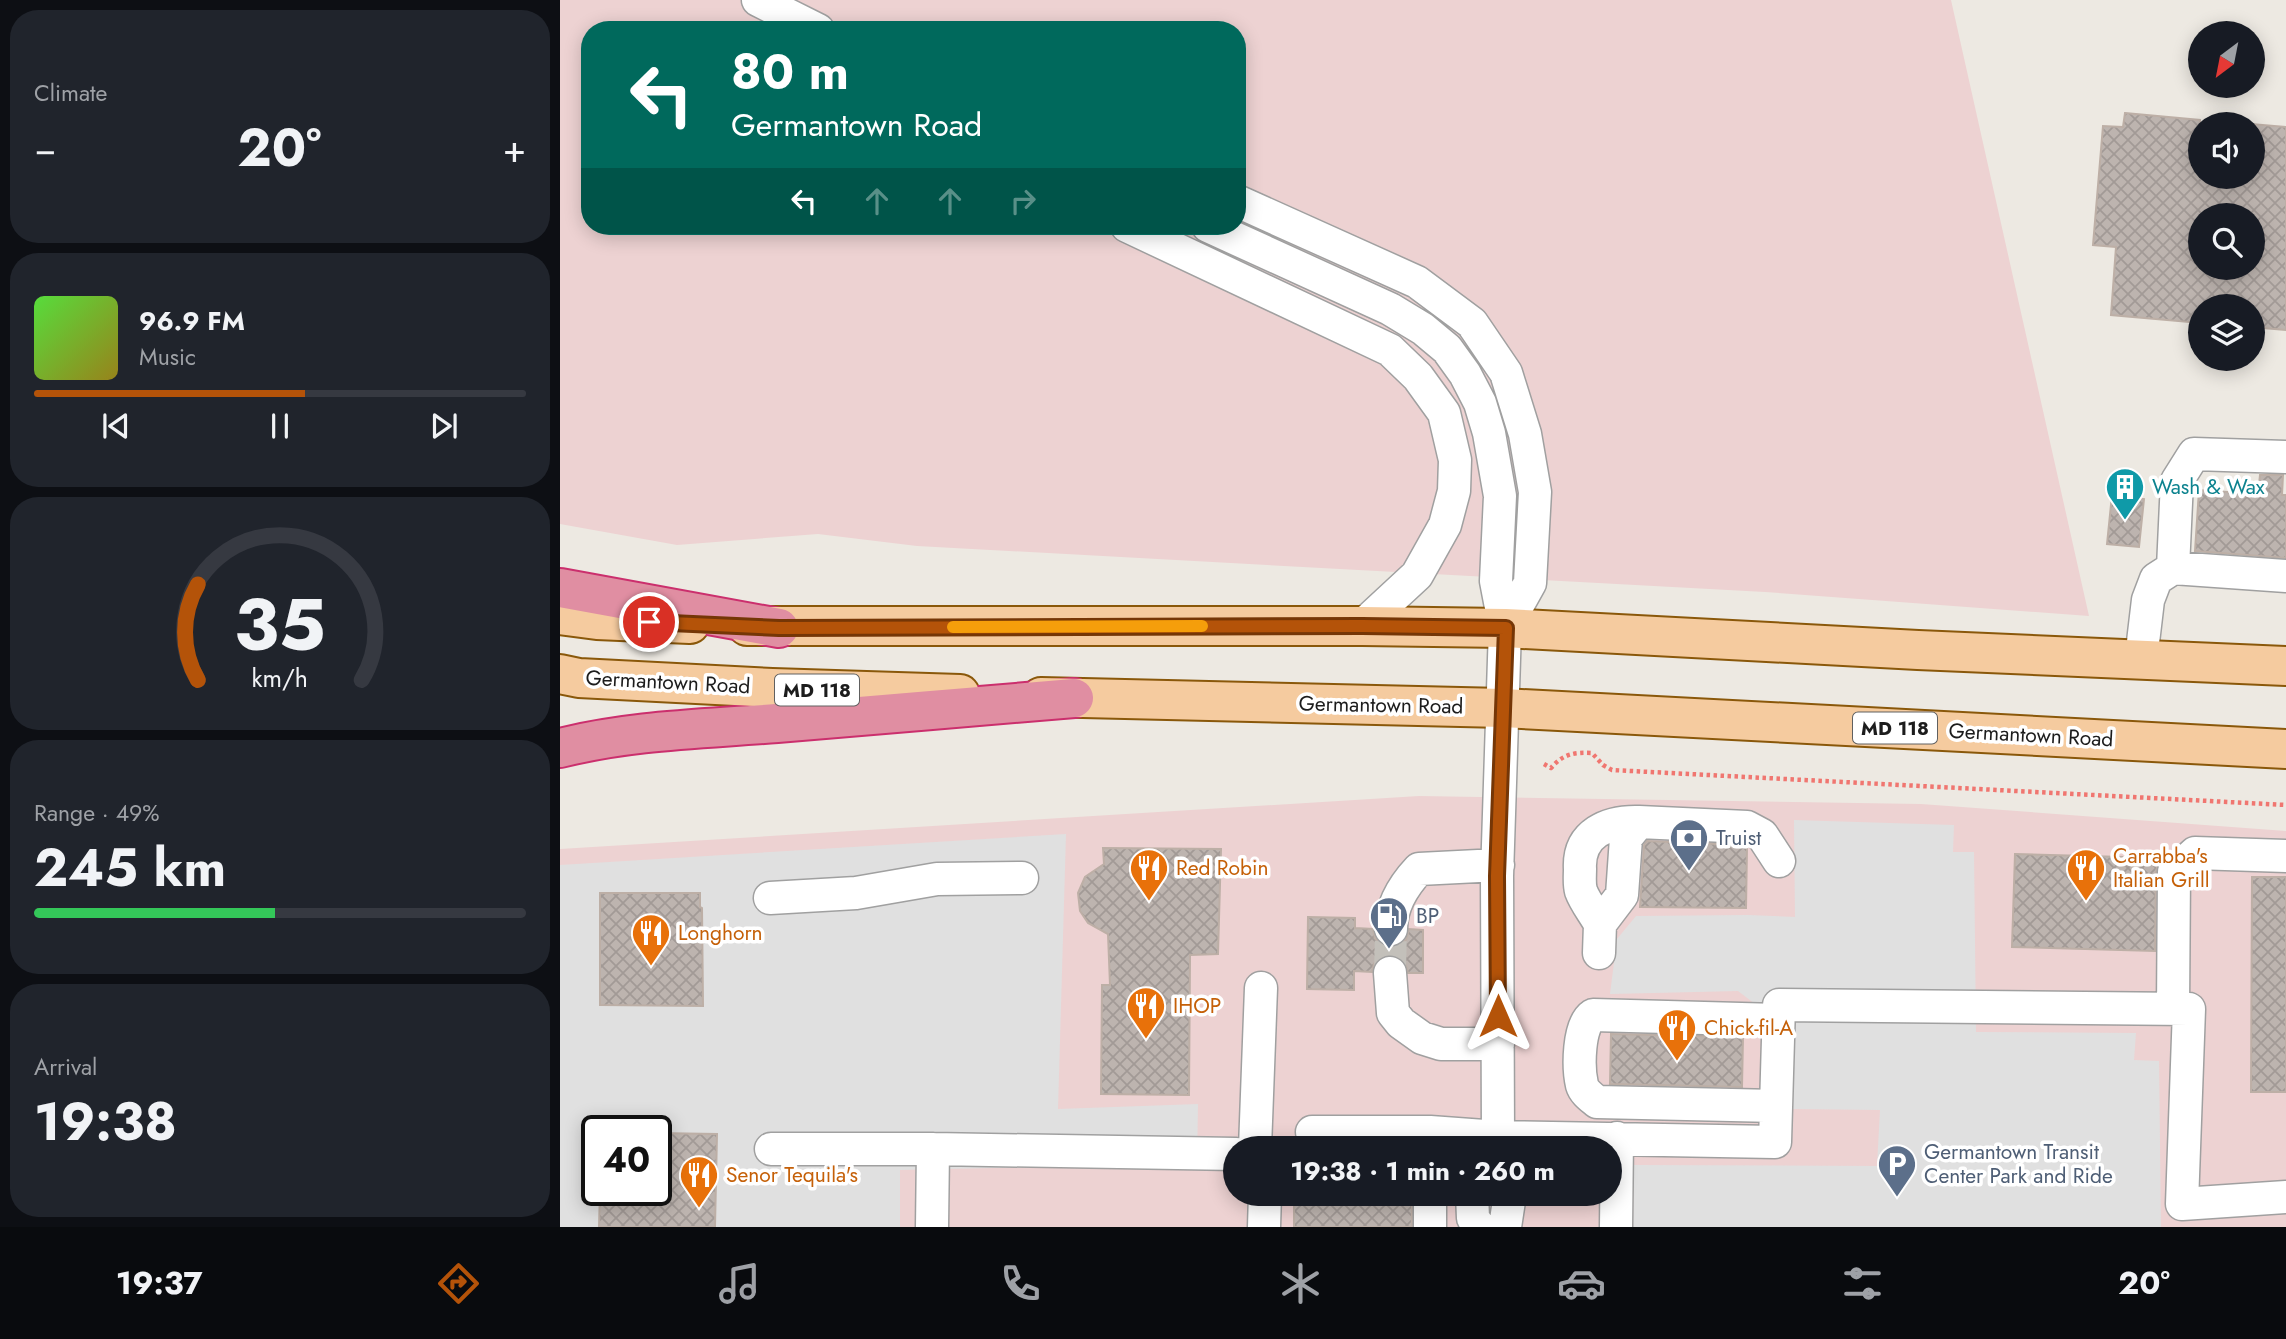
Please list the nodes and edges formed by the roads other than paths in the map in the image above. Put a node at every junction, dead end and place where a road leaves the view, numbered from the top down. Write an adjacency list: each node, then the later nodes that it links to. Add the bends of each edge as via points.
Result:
1 (736, 0): 3 (street)
2 (758, 0): 4 (street)
3 (759, 21)
4 (800, 21)
5 (1246, 205): 15 (street, via 1417,282 1472,323 1506,373 1525,434 1535,492 1530,583)
6 (1146, 235): 13 (street, via 1390,350 1418,377 1444,413 1455,460 1454,491 1445,525 1417,575)
7 (1228, 235): 15 (street, via 1391,309 1447,349 1465,374 1489,433 1500,496 1496,581)
8 (2286, 457): 9 (street, via 2194,454 2177,481)
9 (2173, 568): 10 (street); 16 (street, via 2156,579 2148,600)
10 (2286, 576)
11 (560, 588): 14 (highway)
12 (560, 615): 14 (main road)
13 (1362, 626): 14 (main road); 15 (main road)
14 (779, 628)
15 (1506, 628): 16 (main road); 20 (street)
16 (2141, 659): 17 (main road)
17 (2286, 666)
18 (560, 674): 19 (main road, Germantown Road / MD 118, via 772,688)
19 (1074, 698): 20 (main road, Germantown Road / MD 118); 21 (highway, via 664,730)
20 (1503, 708): 22 (main road, Germantown Road / MD 118); 26 (street)
21 (560, 748)
22 (2286, 750)
23 (1639, 822): 23 (street, via 1626,838 1622,895 1600,938 1580,889 1579,857 1590,837 1605,826); 25 (street, via 1747,827 1762,835)
24 (2286, 856): 32 (street, via 2195,853 2174,872)
25 (1779, 861)
26 (1497, 865): 29 (street, via 1419,869 1404,885 1391,915); 34 (street)
27 (1023, 878): 28 (street, via 937,879 856,893)
28 (770, 898)
29 (1391, 929)
30 (1390, 973): 34 (street, via 1393,1013 1422,1038 1441,1044)
31 (1261, 988): 37 (street)
32 (2173, 1009): 33 (street, via 1779,1005); 44 (street, via 2189,1009 2182,1204)
33 (1778, 1020): 35 (street); 35 (street, via 1593,1015 1581,1037 1582,1085 1597,1102)
34 (1498, 1044): 39 (street)
35 (1776, 1106): 40 (street, via 1775,1142)
36 (1312, 1132): 38 (street)
37 (1255, 1136)
38 (1371, 1136)
39 (1497, 1136)
40 (1622, 1138)
41 (771, 1149): 42 (street)
42 (933, 1149): 43 (street); 50 (street)
43 (1223, 1154)
44 (2286, 1197)
45 (1265, 1206): 51 (street)
46 (1430, 1206): 52 (street)
47 (1473, 1206): 53 (street)
48 (1508, 1206): 54 (street)
49 (1616, 1206): 55 (street)
50 (932, 1227)
51 (1264, 1227)
52 (1430, 1227)
53 (1479, 1227)
54 (1505, 1227)
55 (1616, 1227)

